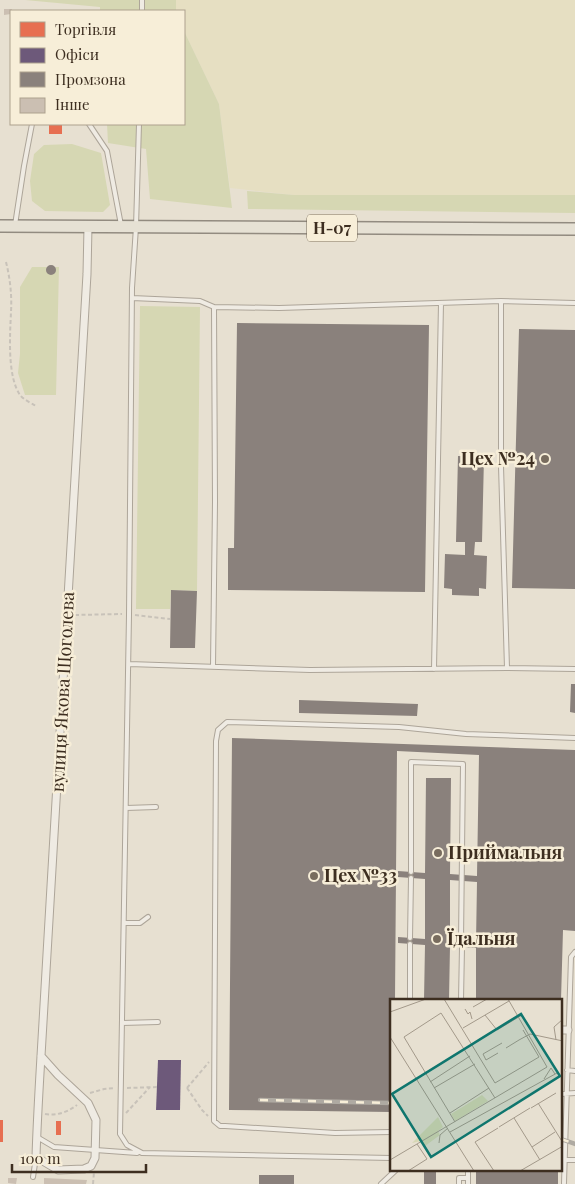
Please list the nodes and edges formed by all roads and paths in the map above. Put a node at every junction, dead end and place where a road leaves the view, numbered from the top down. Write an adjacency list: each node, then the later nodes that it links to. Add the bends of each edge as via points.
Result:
1 (32, 125): 5 (lane)
2 (90, 125): 7 (lane, via 107,151)
3 (139, 125): 8 (lane)
4 (0, 226): 5 (main road, Н-07)
5 (15, 226): 6 (main road, Н-07)
6 (88, 227): 7 (main road, Н-07); 18 (street, вулиця Якова Щоголева)
7 (122, 227): 8 (main road, Н-07)
8 (136, 227): 9 (main road, Н-07); 11 (lane)
9 (575, 229)
10 (6, 262): 16 (path, via 11,294 11,365 16,388 22,398)
11 (132, 298): 15 (lane, via 200,301); 19 (lane)
12 (501, 301): 13 (lane); 14 (lane); 23 (lane, via 501,466)
13 (442, 303): 15 (lane); 24 (lane)
14 (575, 303)
15 (214, 307): 22 (lane, via 216,502)
16 (36, 406)
17 (116, 614): 18 (path)
18 (67, 615): 45 (street, вулиця Якова Щоголева)
19 (129, 615): 20 (path); 21 (lane)
20 (170, 619)
21 (128, 664): 22 (lane); 28 (lane)
22 (213, 667): 24 (lane)
23 (507, 668): 24 (lane); 25 (lane)
24 (434, 669)
25 (575, 669)
26 (575, 738): 59 (lane, via 257,722 227,722 218,730 214,1121 220,1126 335,1133)
27 (156, 807): 28 (lane)
28 (126, 808): 32 (lane)
29 (411, 872): 34 (lane, via 411,762 463,764)
30 (411, 878): 33 (lane)
31 (148, 917): 32 (lane, via 140,923)
32 (124, 923): 40 (lane)
33 (410, 938)
34 (461, 941)
35 (410, 944): 38 (lane)
36 (462, 947): 39 (lane)
37 (575, 952): 42 (lane, via 571,957)
38 (410, 999)
39 (461, 999)
40 (122, 1022): 41 (lane); 51 (lane)
41 (158, 1022)
42 (565, 1030): 43 (lane)
43 (568, 1047): 44 (lane); 47 (lane)
44 (575, 1047)
45 (41, 1056): 60 (street, вулиця Якова Щоголева); 61 (street, via 88,1103 96,1120)
46 (208, 1062): 53 (path)
47 (567, 1070): 48 (lane); 56 (lane)
48 (575, 1071)
49 (150, 1087): 50 (path); 51 (path); 58 (path)
50 (157, 1087)
51 (121, 1088): 58 (lane)
52 (182, 1088): 53 (path)
53 (186, 1088): 57 (path)
54 (575, 1093): 56 (lane)
55 (562, 1094): 56 (lane)
56 (567, 1094): 65 (lane)
57 (202, 1110)
58 (120, 1118): 62 (lane, via 120,1134 127,1145)
59 (390, 1132)
60 (37, 1137): 61 (lane, via 54,1146); 63 (street, вулиця Якова Щоголева)
61 (95, 1151): 62 (lane); 63 (street, via 91,1166 84,1170 58,1170)
62 (142, 1153): 64 (lane)
63 (36, 1157): 69 (lane)
64 (390, 1158)
65 (563, 1160): 66 (lane); 71 (lane)
66 (575, 1160)
67 (394, 1172): 72 (lane)
68 (468, 1172): 70 (lane)
69 (33, 1177)
70 (468, 1178): 73 (lane, via 459,1178); 74 (lane)
71 (564, 1183)
72 (382, 1184)
73 (459, 1184)
74 (468, 1184)

